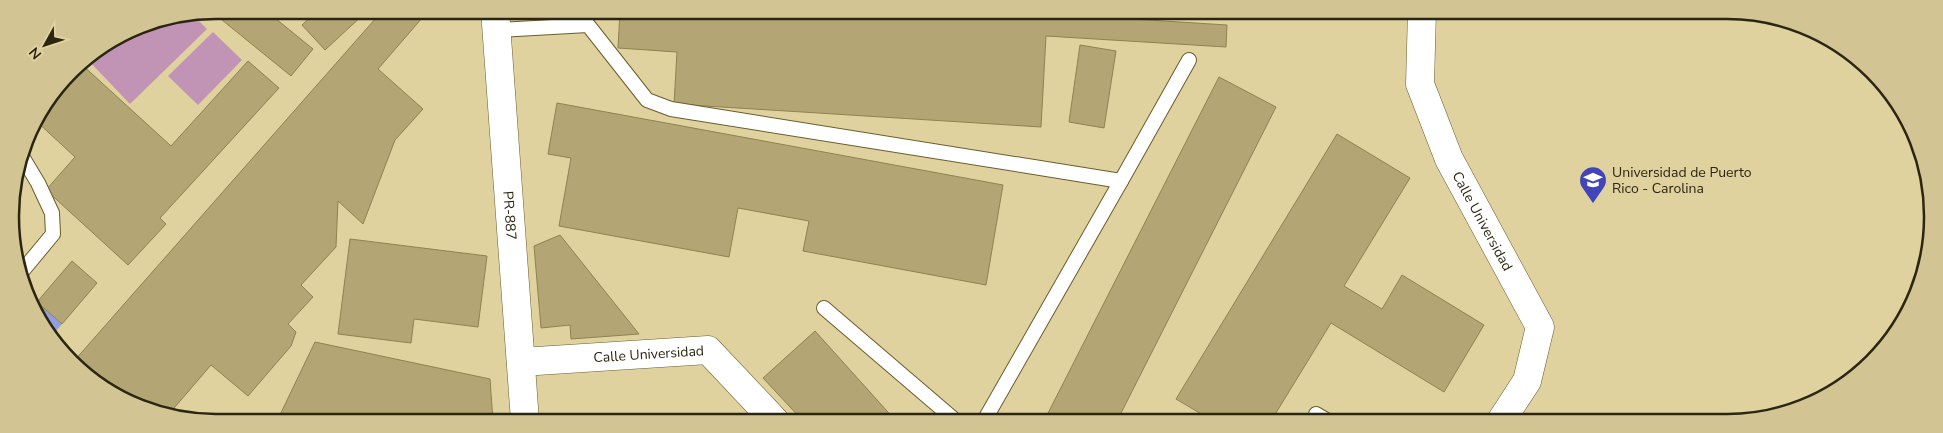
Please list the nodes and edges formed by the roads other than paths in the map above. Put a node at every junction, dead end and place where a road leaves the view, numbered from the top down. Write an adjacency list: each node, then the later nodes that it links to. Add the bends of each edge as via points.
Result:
1 (1422, 19): 13 (street, Calle Universidad, via 1420,84 1449,159 1540,327 1527,381)
2 (496, 20): 5 (lane, via 588,25 647,100 671,109); 8 (street, PR-887)
3 (1189, 60): 5 (lane)
4 (26, 163): 6 (lane, via 52,213 53,234)
5 (1121, 181): 12 (lane)
6 (25, 268)
7 (824, 308): 11 (lane)
8 (521, 362): 9 (street, PR-887); 10 (street, Calle Universidad, via 708,350)
9 (525, 414)
10 (768, 414)
11 (948, 414)
12 (988, 414)
13 (1506, 414)

